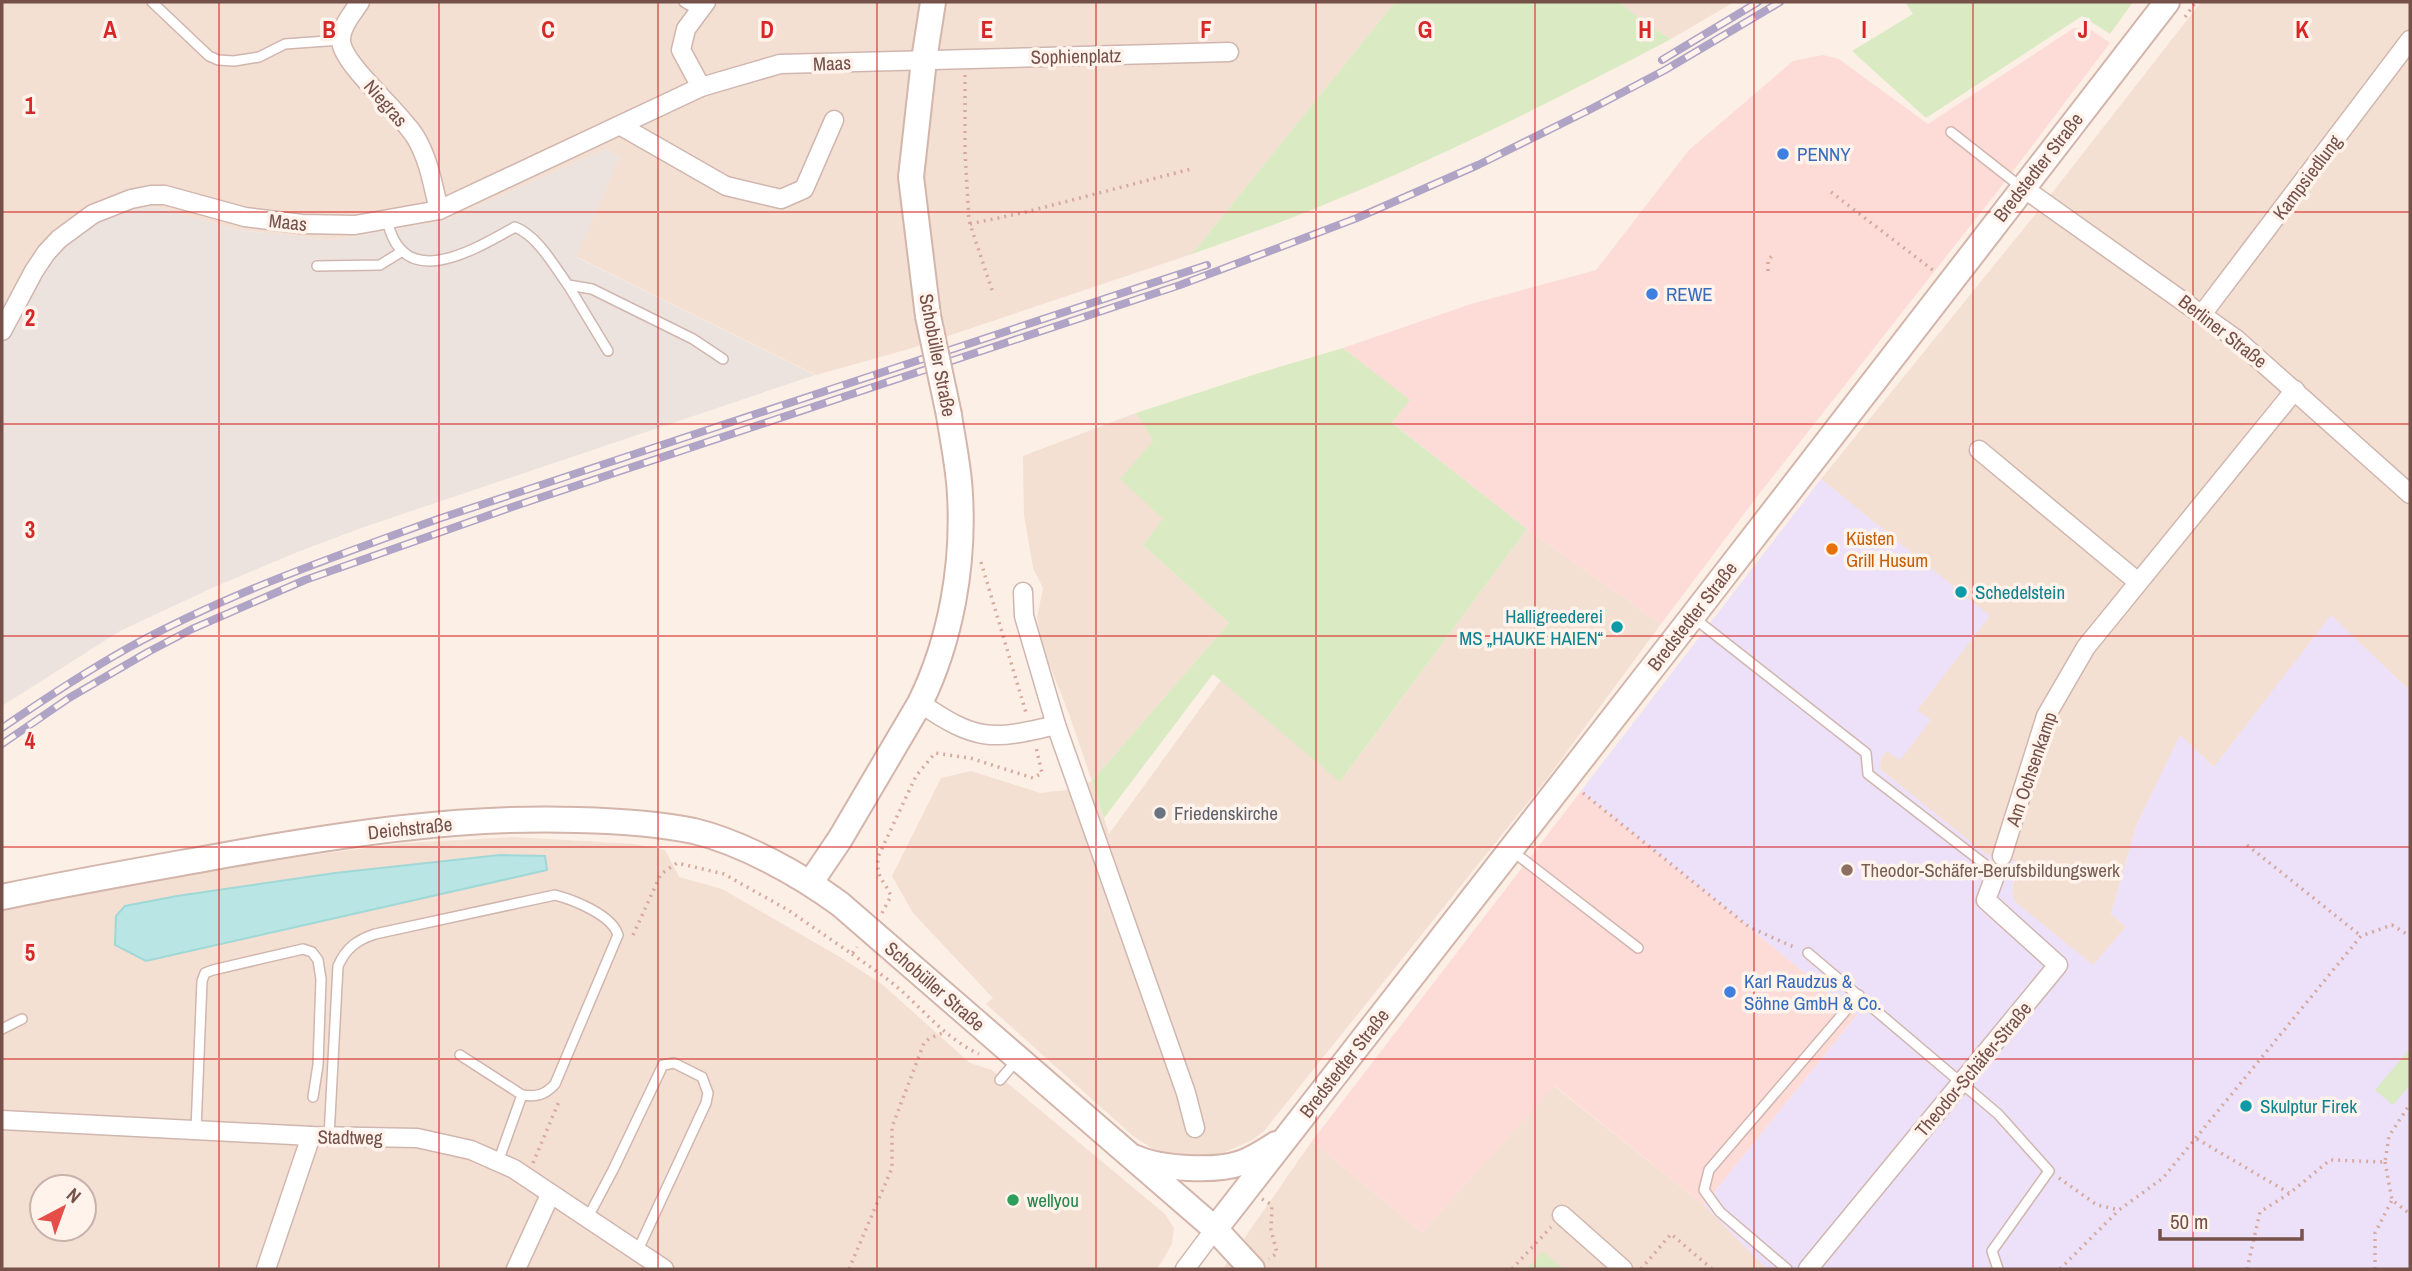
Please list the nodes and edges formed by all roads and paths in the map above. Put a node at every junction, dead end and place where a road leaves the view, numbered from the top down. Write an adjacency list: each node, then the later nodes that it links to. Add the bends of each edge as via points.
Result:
1 (152, 2): 6 (lane, via 218,60 259,57 285,44)
2 (360, 2): 6 (street)
3 (933, 2): 10 (main road, Schobüller Straße)
4 (2167, 2): 16 (main road, Bredstedter Straße)
5 (696, 5): 11 (street, via 681,50)
6 (341, 40): 18 (street, Niegras, via 353,65 415,137)
7 (2410, 40): 28 (street, Kampsiedlung)
8 (1229, 52): 9 (street, Sophienplatz)
9 (965, 58): 10 (street, Sophienplatz); 20 (path)
10 (924, 60): 11 (street, Maas, via 780,64); 39 (main road, Schobüller Straße, bridge, via 911,177 928,316 961,493 961,556 944,638)
11 (701, 86): 13 (street, Maas)
12 (834, 120): 13 (street, via 804,189 781,200 726,186)
13 (621, 126): 18 (street, Maas)
14 (1951, 132): 16 (lane)
15 (1191, 169): 20 (path)
16 (2022, 187): 25 (main road, Bredstedter Straße); 28 (street, Berliner Straße)
17 (1831, 192): 25 (path)
18 (439, 210): 19 (street, Maas)
19 (387, 219): 21 (lane); 29 (street, Maas, via 355,225 302,224 245,216 165,195 131,199 93,214 59,239 34,271)
20 (970, 225): 27 (path)
21 (401, 252): 23 (lane, via 380,265); 26 (lane, via 442,261 515,228 534,240)
22 (1774, 254): 24 (path, via 1768,260)
23 (317, 265)
24 (1768, 271)
25 (1950, 283): 38 (main road, Bredstedter Straße)
26 (568, 285): 30 (lane); 31 (lane, via 592,289 693,339)
27 (993, 293)
28 (2203, 313): 32 (street, Berliner Straße)
29 (2, 331)
30 (608, 351)
31 (723, 359)
32 (2295, 390): 34 (street, Berliner Straße); 36 (street, Am Ochsenkamp)
33 (1979, 450): 36 (street)
34 (2410, 494)
35 (980, 559): 41 (path)
36 (2138, 582): 45 (street, Am Ochsenkamp, via 2086,647 2046,716)
37 (1023, 592): 40 (street, via 1024,616)
38 (1692, 617): 42 (main road, Bredstedter Straße); 45 (lane, via 1866,753 1868,774)
39 (920, 704): 41 (street, via 951,724 983,736); 46 (main road, Schobüller Straße)
40 (1056, 725): 41 (street); 69 (street)
41 (1031, 731): 48 (path, via 1042,773 1033,778 970,758 935,753 916,776 878,857 877,871 891,896)
42 (1565, 779): 44 (main road, Bredstedter Straße); 54 (path, via 1749,928)
43 (2247, 845): 50 (path)
44 (1510, 849): 53 (lane); 72 (main road, Bredstedter Straße)
45 (1999, 864): 63 (street, Theodor-Schäfer-Straße, via 1986,900 2058,965)
46 (811, 883): 47 (main road, Deichstraße, via 749,851 695,832 630,821 499,820 367,832); 61 (main road, Schobüller Straße, via 840,904)
47 (2, 897)
48 (882, 913)
49 (632, 936): 55 (path, via 661,874 677,863 724,874 788,909)
50 (2361, 936): 51 (path, via 2392,925); 73 (path)
51 (2410, 936)
52 (858, 947): 55 (path)
53 (1638, 948)
54 (1808, 953): 56 (lane)
55 (852, 954): 59 (path, via 898,988)
56 (1859, 995): 63 (lane); 99 (lane, via 1709,1170 1704,1190 1720,1212)
57 (22, 1019): 58 (lane)
58 (2, 1029)
59 (945, 1032): 61 (path, via 967,1049); 93 (path, via 924,1043 892,1127 892,1168)
60 (460, 1055): 65 (lane)
61 (1014, 1064): 62 (lane); 74 (main road, Schobüller Straße)
62 (1000, 1080)
63 (1961, 1083): 77 (lane, via 1998,1114); 100 (street, Theodor-Schäfer-Straße)
64 (564, 1088): 78 (path)
65 (522, 1095): 71 (lane, via 541,1095 555,1084 618,935 606,918 555,895 375,934 352,945 338,966); 75 (lane)
66 (313, 1097): 70 (lane, via 321,979 312,952 303,948 213,970 205,973 202,982)
67 (2410, 1104): 76 (path, via 2389,1136)
68 (2, 1120): 70 (street, Stadtweg)
69 (1195, 1128)
70 (196, 1130): 71 (street, Stadtweg)
71 (320, 1136): 75 (street, Stadtweg, via 417,1138 471,1150); 90 (street)
72 (1285, 1139): 74 (main road, via 1251,1159 1225,1166 1166,1167); 79 (main road, Bredstedter Straße)
73 (2197, 1139): 80 (path); 83 (path, via 2162,1178)
74 (1124, 1152): 87 (main road, Schobüller Straße)
75 (498, 1162): 78 (street, Stadtweg)
76 (2385, 1162): 80 (path, via 2330,1160); 82 (path)
77 (2049, 1171): 83 (path, via 2097,1205); 101 (lane, via 1992,1251)
78 (526, 1178): 81 (street, Stadtweg)
79 (1246, 1188): 87 (main road, Bredstedter Straße); 89 (path, via 1272,1205 1271,1230 1277,1252)
80 (2290, 1193): 103 (path, via 2260,1212)
81 (550, 1195): 86 (street, Stadtweg); 91 (street)
82 (2392, 1200): 84 (path); 104 (path, via 2375,1233)
83 (2119, 1210): 102 (path)
84 (2410, 1214)
85 (1562, 1215): 95 (path); 96 (street)
86 (587, 1219): 88 (street, Stadtweg); 88 (lane, via 663,1065 674,1063 702,1077 706,1103)
87 (1216, 1229): 89 (main road, Schobüller Straße); 94 (street)
88 (637, 1252): 92 (street, Stadtweg)
89 (1259, 1265)
90 (266, 1269)
91 (516, 1269)
92 (664, 1269)
93 (849, 1269)
94 (1185, 1269)
95 (1512, 1269)
96 (1623, 1269)
97 (1641, 1269): 98 (path, via 1671,1234)
98 (1712, 1269)
99 (1787, 1269)
100 (1808, 1269)
101 (1998, 1269)
102 (2060, 1269)
103 (2247, 1269)
104 (2375, 1269)

